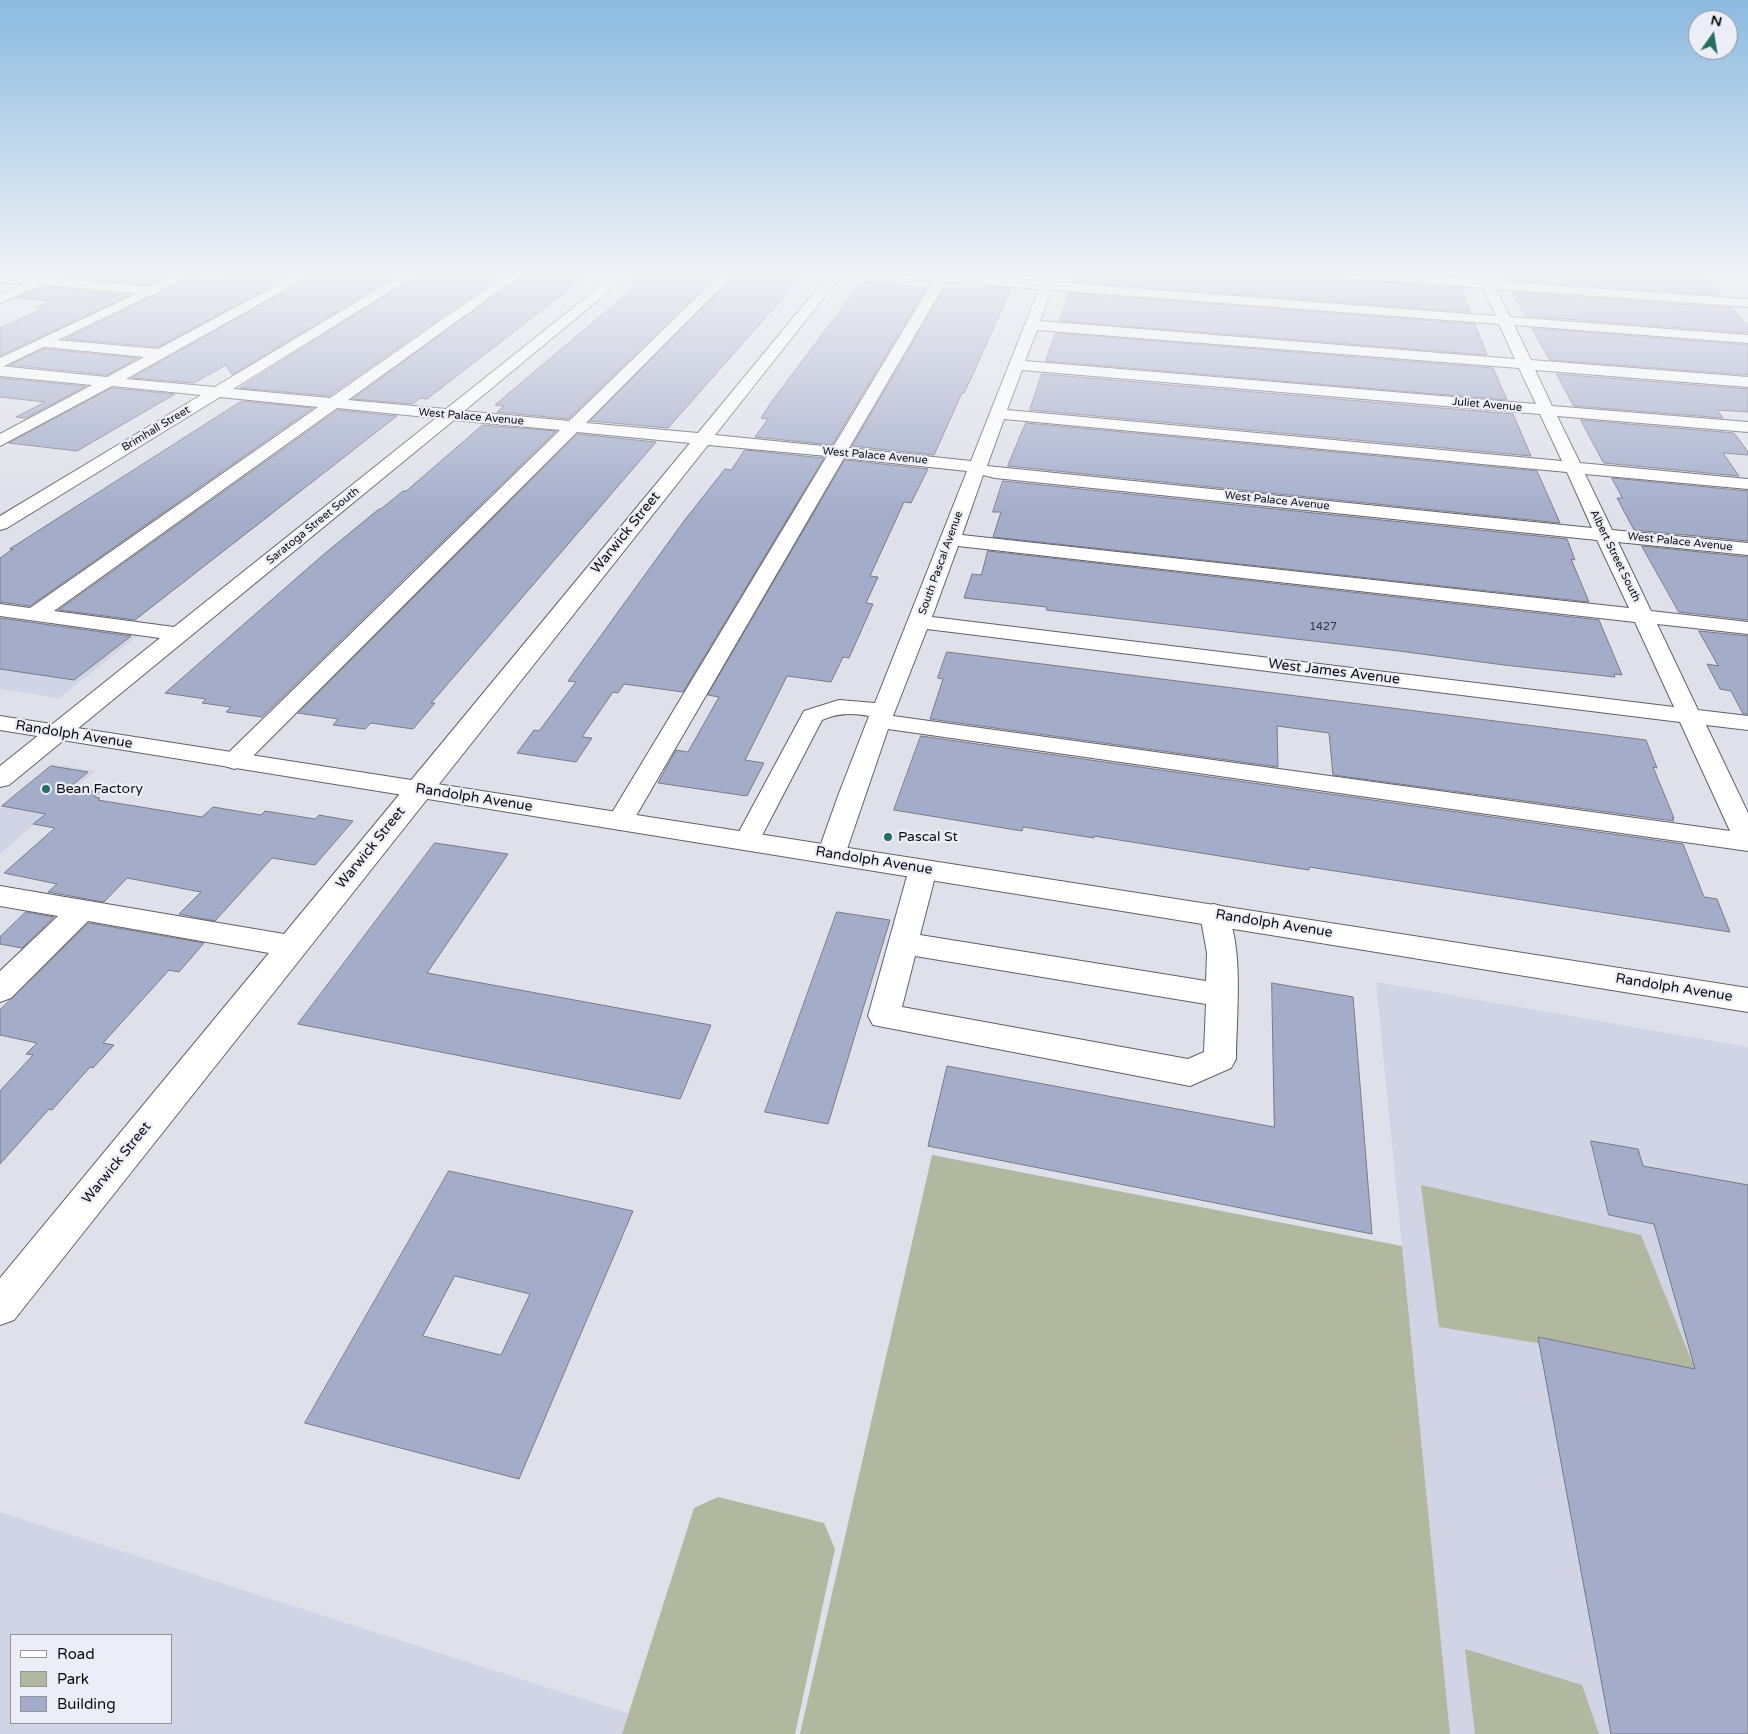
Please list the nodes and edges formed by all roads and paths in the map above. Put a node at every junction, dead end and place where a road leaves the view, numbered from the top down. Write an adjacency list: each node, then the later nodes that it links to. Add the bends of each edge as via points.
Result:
1 (24, 353): 13 (street)
2 (150, 353): 12 (street)
3 (281, 353): 19 (street, Brimhall Street)
4 (405, 353): 20 (street)
5 (526, 353): 23 (street, Saratoga Street South)
6 (648, 353): 24 (street)
7 (772, 353): 26 (street, Warwick Street)
8 (897, 353): 28 (street)
9 (1022, 353): 15 (street, South Pascal Avenue)
10 (1385, 353): 14 (street)
11 (1520, 353): 14 (street, Albert Street South)
12 (161, 354): 17 (street)
13 (0, 364)
14 (1525, 364): 18 (street); 21 (street, Albert Street South)
15 (1017, 365): 21 (street, Juliet Avenue); 22 (street, South Pascal Avenue)
16 (0, 371): 17 (street, West Palace Avenue)
17 (109, 382): 19 (street, West Palace Avenue); 27 (street)
18 (1748, 382)
19 (217, 392): 20 (street, West Palace Avenue); 32 (street, Brimhall Street)
20 (333, 404): 23 (street, West Palace Avenue); 37 (street)
21 (1546, 410): 25 (street, Juliet Avenue); 30 (street, Albert Street South)
22 (997, 414): 29 (street, South Pascal Avenue); 30 (street)
23 (450, 415): 24 (street, West Palace Avenue); 41 (street, Saratoga Street South)
24 (573, 427): 26 (street, West Palace Avenue); 47 (street)
25 (1748, 427)
26 (702, 439): 28 (street, West Palace Avenue); 49 (street, Warwick Street)
27 (0, 441)
28 (838, 452): 29 (street, West Palace Avenue); 50 (street)
29 (976, 468): 33 (street, West Palace Avenue, via 999,473); 34 (street, South Pascal Avenue)
30 (1573, 468): 31 (street); 33 (street, Albert Street South)
31 (1748, 484)
32 (0, 524)
33 (1604, 534): 35 (street, West Palace Avenue); 38 (street, Albert Street South)
34 (950, 540): 38 (street); 39 (street, South Pascal Avenue)
35 (1748, 549)
36 (0, 610): 37 (street)
37 (34, 614): 41 (street)
38 (1644, 616): 40 (street); 43 (street, Albert Street South)
39 (919, 622): 42 (street, South Pascal Avenue); 43 (street, West James Avenue)
40 (1748, 628)
41 (178, 634): 46 (street, Saratoga Street South)
42 (881, 716): 51 (street, via 845,706 828,708 812,716); 52 (street); 53 (street, South Pascal Avenue)
43 (1690, 716): 45 (street, West James Avenue); 52 (street, Albert Street South)
44 (0, 723): 46 (street, Randolph Avenue)
45 (1748, 723)
46 (58, 732): 47 (street, Randolph Avenue); 48 (street, Saratoga Street South)
47 (234, 760): 49 (street, Randolph Avenue)
48 (0, 779)
49 (417, 790): 50 (street, Randolph Avenue); 59 (street, Warwick Street)
50 (620, 821): 51 (street, Randolph Avenue)
51 (747, 841): 53 (street, Randolph Avenue)
52 (1748, 841)
53 (831, 855): 54 (street, Randolph Avenue)
54 (923, 869): 57 (street, Randolph Avenue); 58 (street)
55 (0, 896): 56 (street)
56 (81, 910): 59 (street); 60 (street)
57 (1214, 914): 61 (street, via 1222,954); 62 (street, Randolph Avenue)
58 (903, 943): 61 (street); 61 (street, via 884,1016 1190,1073 1220,1059)
59 (292, 946): 63 (street, Warwick Street)
60 (0, 990)
61 (1221, 995)
62 (1748, 1000)
63 (0, 1307)

